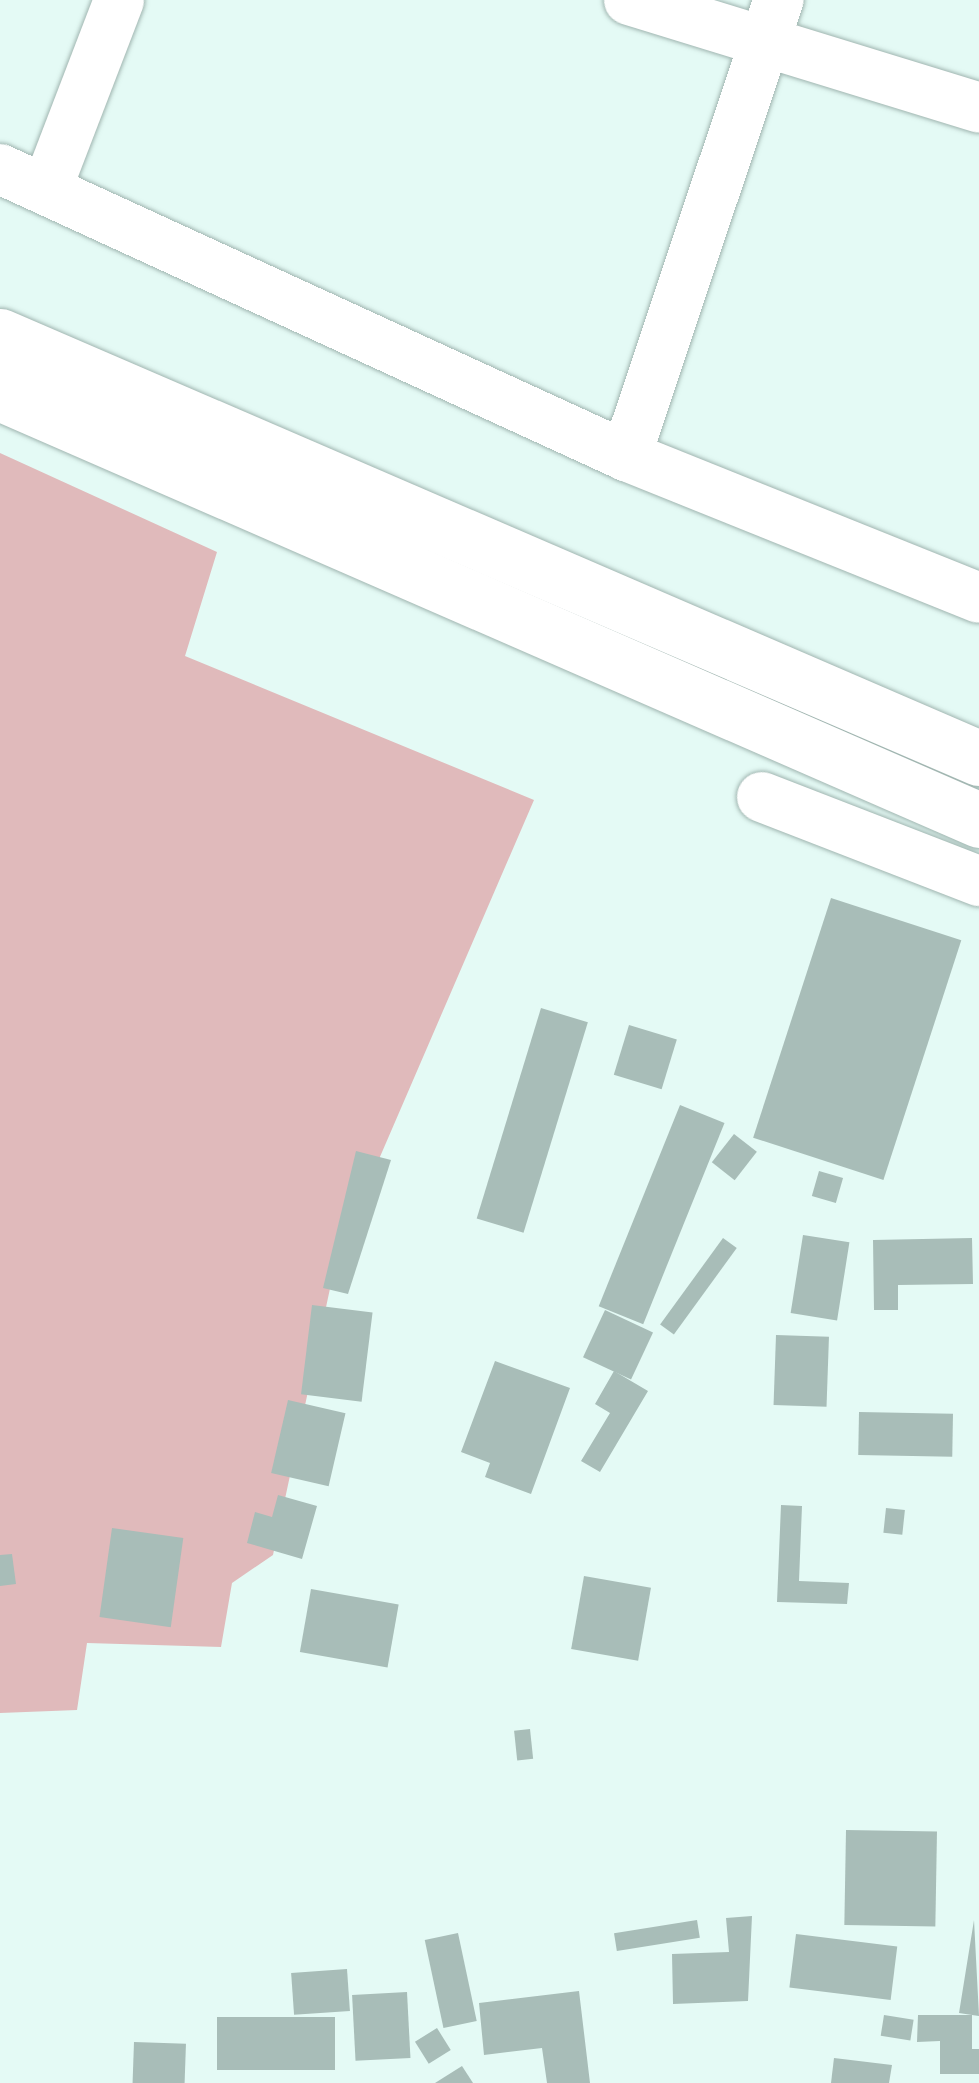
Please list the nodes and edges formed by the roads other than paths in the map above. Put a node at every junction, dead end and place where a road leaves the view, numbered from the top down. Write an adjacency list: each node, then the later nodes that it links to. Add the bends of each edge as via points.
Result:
1 (119, 0): 6 (street)
2 (630, 0): 3 (street)
3 (773, 22): 4 (street); 9 (street)
4 (979, 108)
5 (0, 169): 6 (street)
6 (47, 188): 9 (street)
7 (0, 336): 11 (highway)
8 (0, 394): 13 (highway)
9 (626, 456): 10 (street)
10 (979, 598)
11 (979, 758)
12 (762, 797): 14 (street)
13 (979, 820)
14 (979, 881)

